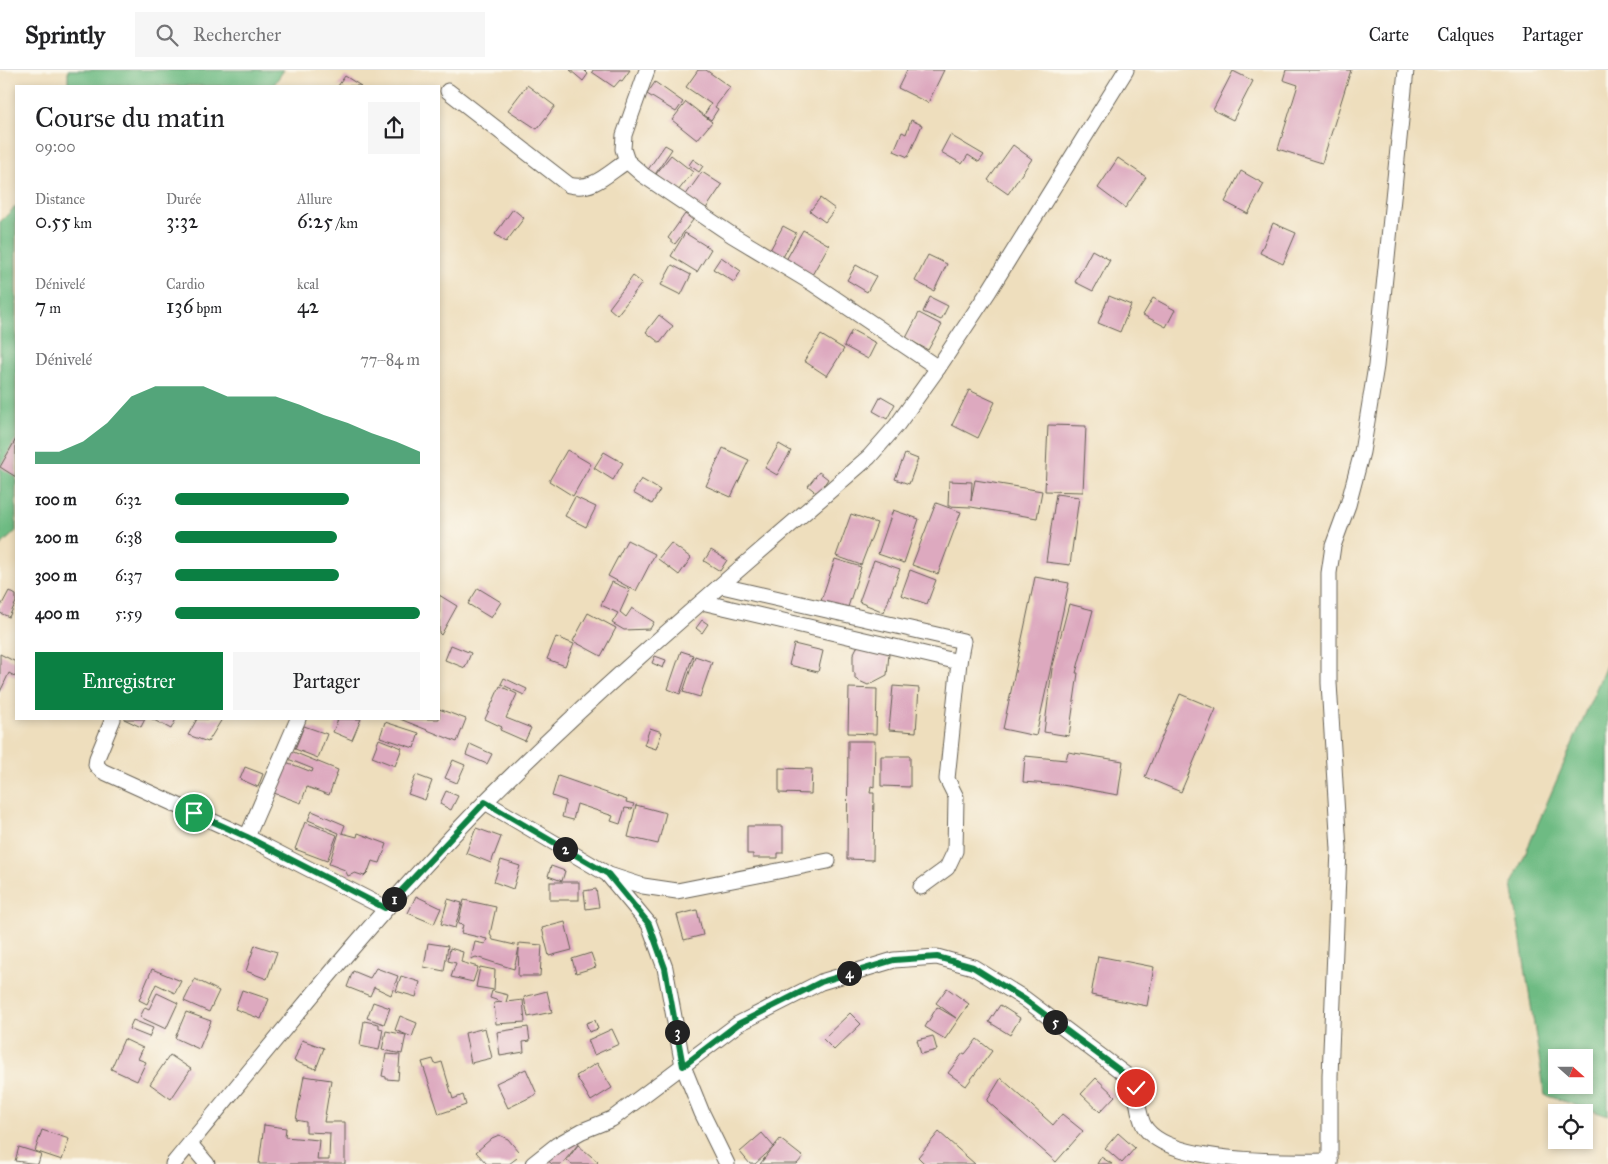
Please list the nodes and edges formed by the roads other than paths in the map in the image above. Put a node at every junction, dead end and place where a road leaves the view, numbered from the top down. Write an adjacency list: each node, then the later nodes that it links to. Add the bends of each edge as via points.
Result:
1 (647, 70): 5 (street, via 624,136 623,149)
2 (1126, 70): 6 (street)
3 (1406, 70): 20 (street, via 1376,366 1362,452 1333,546 1329,574 1329,683 1339,849)
4 (448, 91): 5 (street, via 569,185 582,188)
5 (627, 161): 6 (street, via 732,235)
6 (938, 368): 7 (street, via 897,425 869,456)
7 (722, 586): 8 (street); 9 (street, via 962,640)
8 (702, 602): 9 (street); 12 (street, via 635,659)
9 (959, 662): 16 (street, via 947,779 956,797 955,850 946,868)
10 (113, 720): 13 (street, via 96,758 96,765 102,771)
11 (298, 720): 13 (street)
12 (485, 802): 15 (street); 17 (street)
13 (247, 837): 17 (street)
14 (828, 861): 15 (street, via 677,891 643,886)
15 (608, 874): 18 (street, via 649,924 665,968)
16 (921, 887)
17 (385, 908): 19 (street, via 282,1028)
18 (683, 1066): 20 (street, via 738,1024 821,982 894,960 937,957 973,967 1024,999 1130,1078 1136,1088 1144,1126 1151,1136 1173,1151 1226,1162); 23 (street, via 612,1120 582,1131); 24 (street)
19 (190, 1144): 21 (street); 22 (street)
20 (1330, 1163)
21 (173, 1164)
22 (207, 1164)
23 (533, 1164)
24 (727, 1164)

